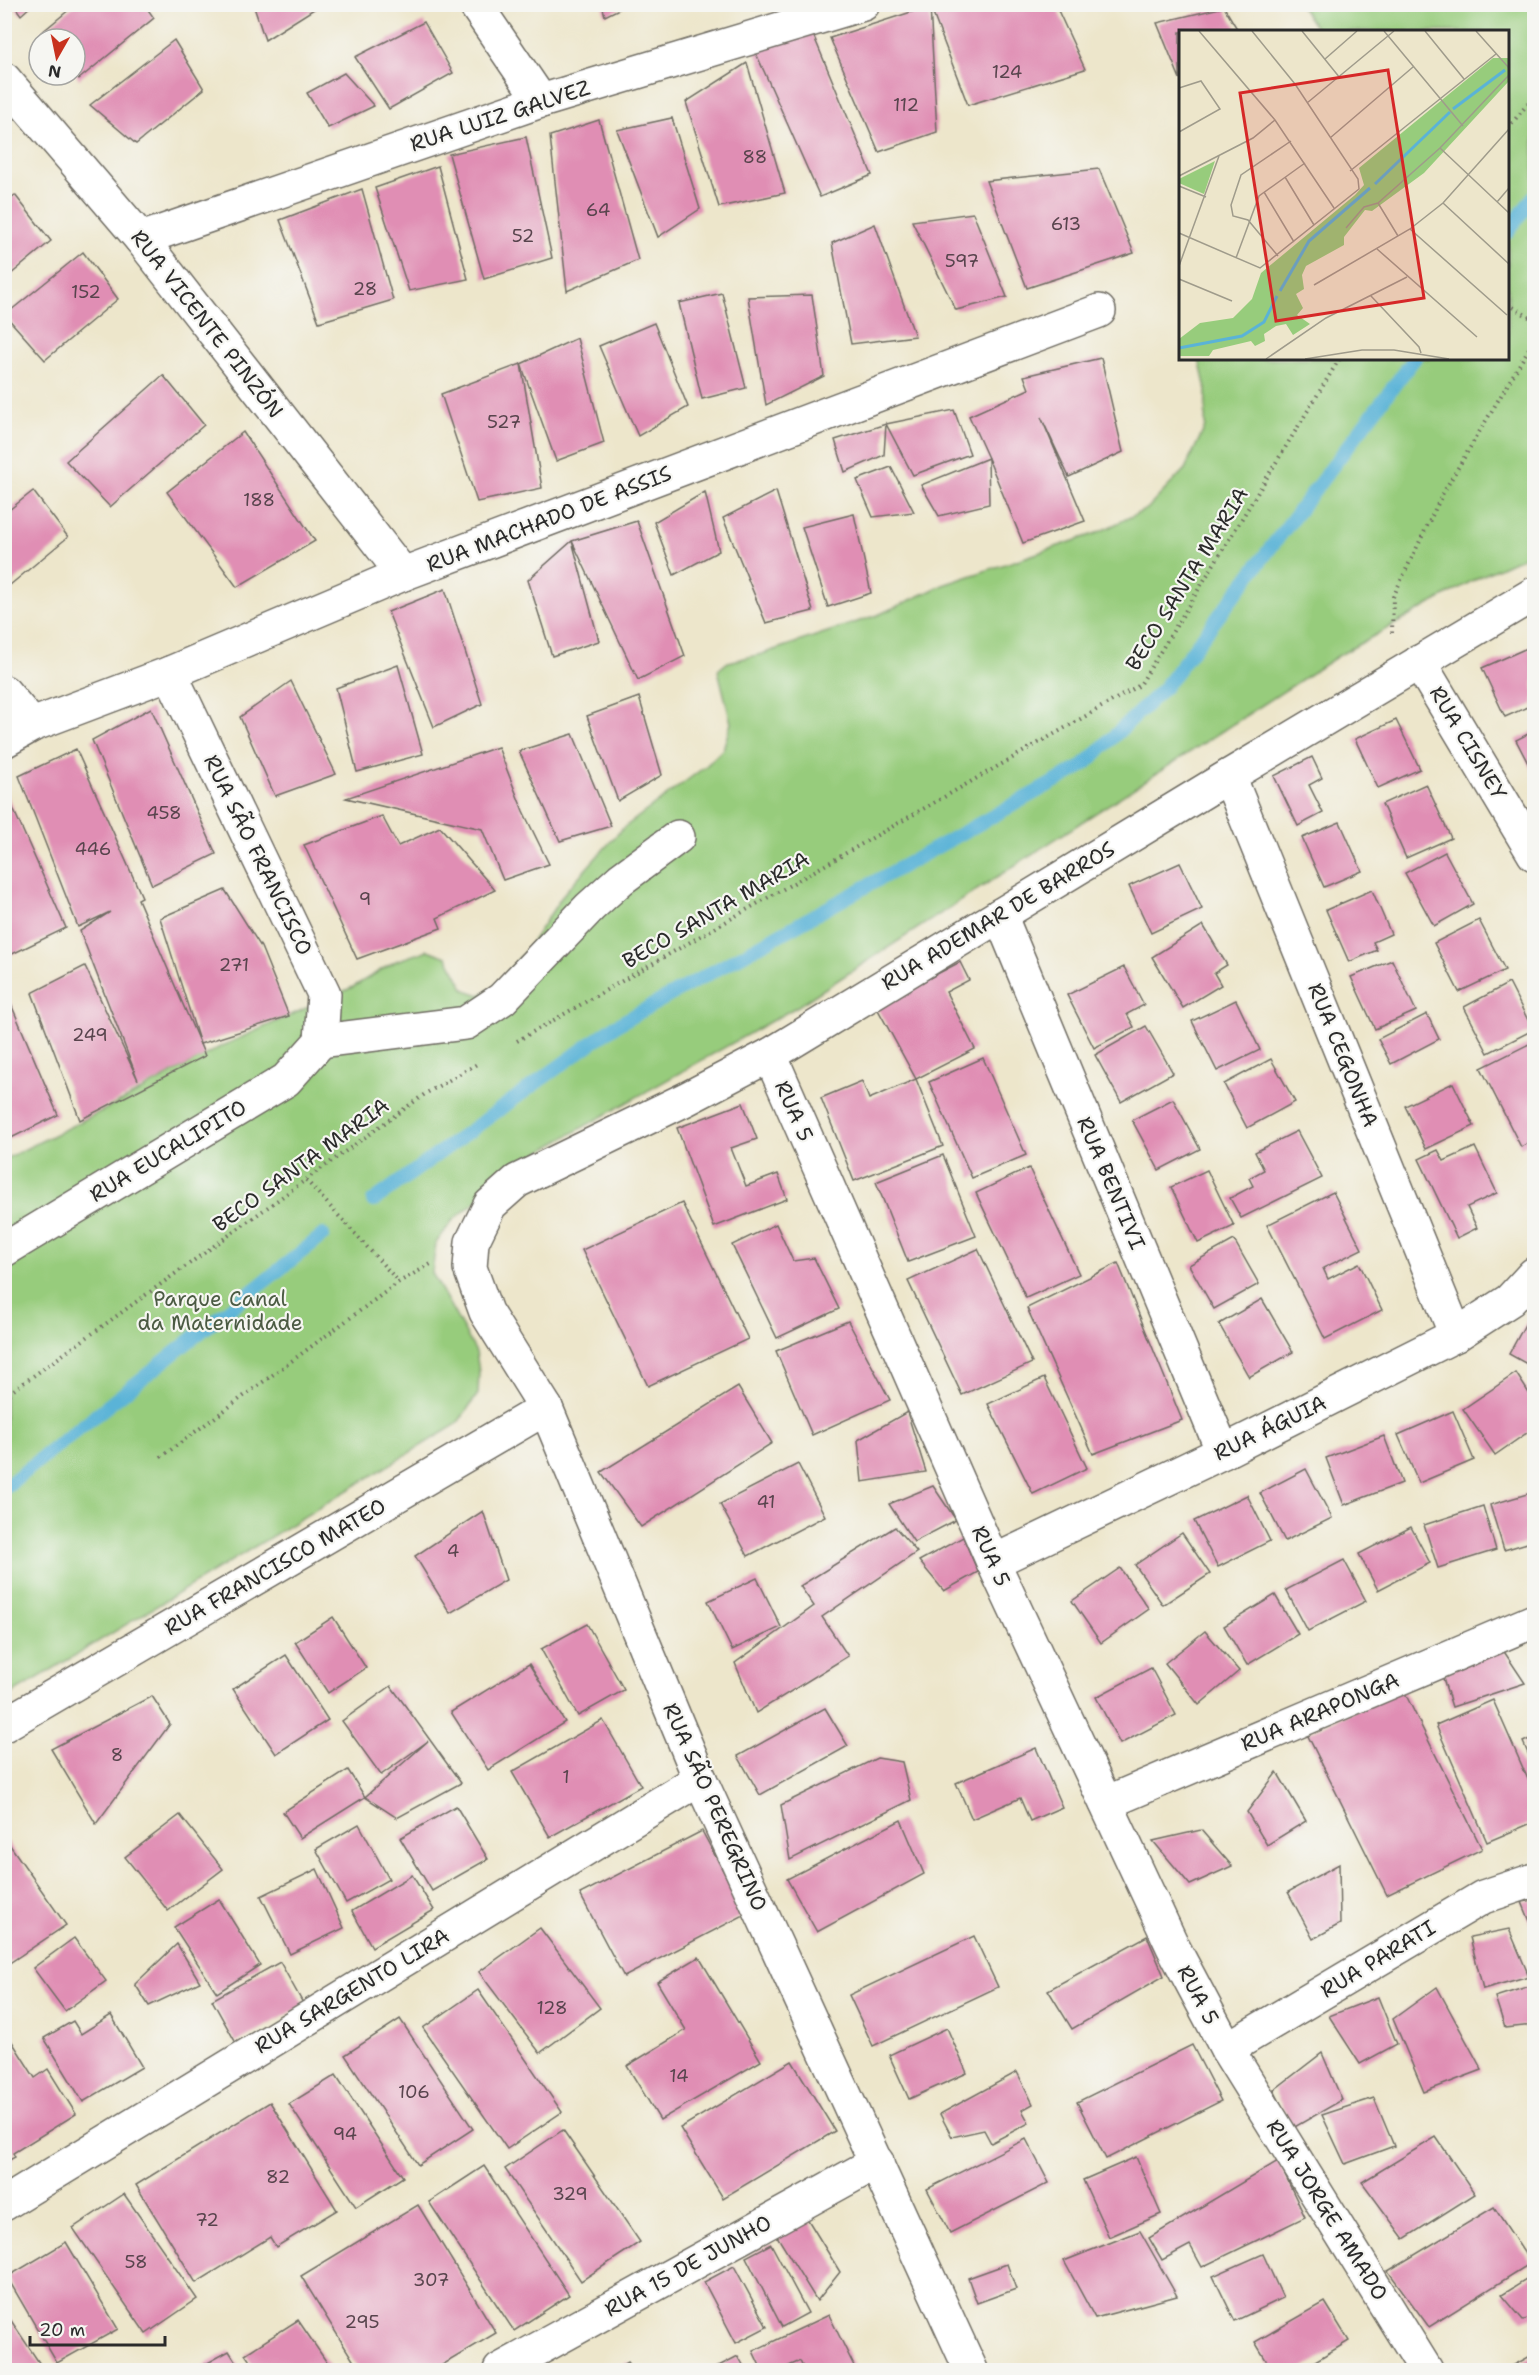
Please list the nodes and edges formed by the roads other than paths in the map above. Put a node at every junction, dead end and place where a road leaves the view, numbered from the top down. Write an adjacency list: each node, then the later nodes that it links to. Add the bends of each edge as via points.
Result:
1 (475, 4): 4 (street)
2 (862, 4): 4 (street, RUA LUIZ GALVEZ)
3 (4, 79): 5 (street, RUA VICENTE PINZÓN)
4 (541, 101): 5 (street, RUA LUIZ GALVEZ)
5 (141, 239): 7 (street, RUA VICENTE PINZÓN)
6 (1099, 311): 7 (street, RUA MACHADO DE ASSIS)
7 (403, 574): 10 (street, RUA MACHADO DE ASSIS)
8 (1534, 594): 9 (street, RUA ADEMAR DE BARROS)
9 (1419, 662): 13 (street, RUA ADEMAR DE BARROS); 15 (street, RUA CISNEY)
10 (171, 673): 12 (street, RUA MACHADO DE ASSIS); 17 (street, RUA SÃO FRANCISCO, via 324,994)
11 (4, 692): 12 (street)
12 (18, 733)
13 (1229, 776): 16 (street, RUA ADEMAR DE BARROS); 22 (street, RUA CEGONHA)
14 (678, 837): 17 (street, via 621,879 502,999 466,1023)
15 (1534, 854)
16 (1000, 915): 18 (street, RUA ADEMAR DE BARROS); 24 (street, RUA BENTIVI)
17 (321, 1041): 20 (street, RUA EUCALIPITO, via 286,1080)
18 (770, 1055): 19 (street, RUA ADEMAR DE BARROS, via 517,1181 490,1205); 25 (street, RUA 5)
19 (472, 1242): 23 (street, RUA SÃO PEREGRINO, via 470,1268 486,1312)
20 (4, 1250)
21 (1534, 1274): 22 (street, RUA ÁGUIA, via 1510,1300)
22 (1456, 1335): 24 (street, RUA ÁGUIA)
23 (546, 1408): 27 (street, RUA FRANCISCO MATEO); 28 (street, RUA SÃO PEREGRINO)
24 (1222, 1452): 25 (street, RUA ÁGUIA)
25 (993, 1562): 29 (street, RUA 5)
26 (1534, 1621): 29 (street, RUA ARAPONGA)
27 (4, 1725)
28 (700, 1779): 32 (street, RUA SÃO PEREGRINO); 33 (street, RUA SARGENTO LIRA)
29 (1106, 1803): 31 (street, RUA 5, via 1173,1947)
30 (1534, 1880): 31 (street, RUA PARATI, via 1483,1897)
31 (1227, 2049): 36 (street, RUA JORGE AMADO)
32 (877, 2162): 34 (street, RUA 15 DE JUNHO); 35 (street, RUA SÃO PEREGRINO)
33 (4, 2204)
34 (503, 2370)
35 (971, 2370)
36 (1426, 2370)

